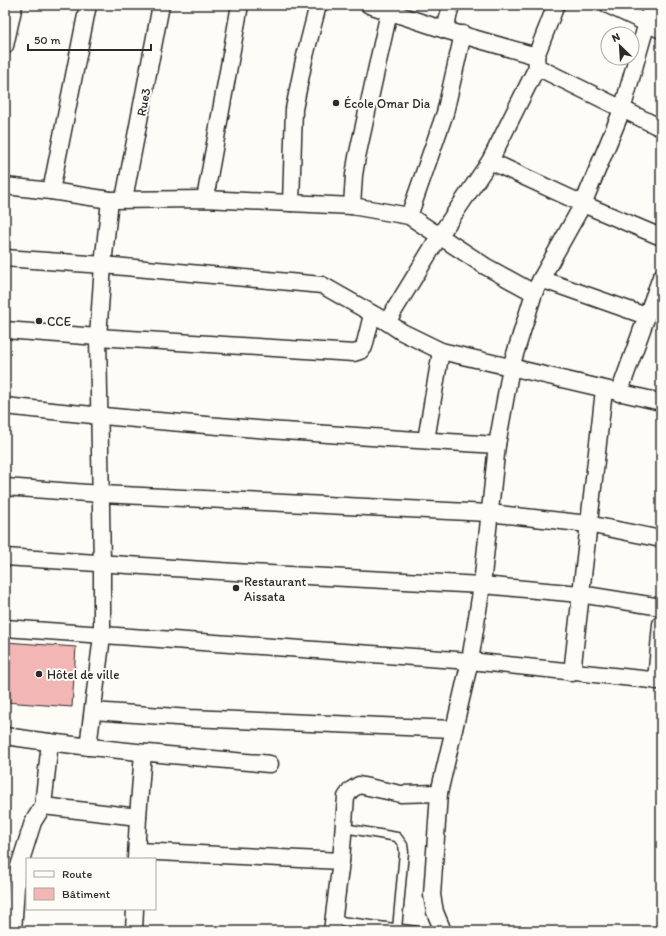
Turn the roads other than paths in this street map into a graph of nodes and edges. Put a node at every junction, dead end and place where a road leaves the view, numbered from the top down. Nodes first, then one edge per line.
1 (14, 5) edge
2 (88, 5) edge
3 (162, 5) edge
4 (240, 5) edge
5 (318, 5) edge
6 (369, 5) edge
7 (451, 5) edge
8 (556, 5) edge
9 (608, 5) edge
10 (652, 5) edge
11 (389, 12) junction
12 (646, 23) junction
13 (445, 30) junction
14 (661, 30) edge
15 (463, 34) junction
16 (5, 46) edge
17 (537, 62) junction
18 (622, 110) junction
19 (661, 128) edge
20 (490, 161) junction
21 (5, 186) edge
22 (51, 191) junction
23 (117, 199) junction
24 (205, 199) junction
25 (291, 203) junction
26 (583, 204) junction
27 (352, 206) junction
28 (409, 216) junction
29 (440, 235) junction
30 (661, 237) edge
31 (5, 258) edge
32 (102, 265) junction
33 (661, 277) edge
34 (541, 278) junction
35 (534, 293) junction
36 (372, 315) junction
37 (646, 316) junction
38 (386, 322) junction
39 (5, 330) edge
40 (98, 337) junction
41 (441, 351) junction
42 (511, 367) junction
43 (611, 391) junction
44 (661, 402) edge
45 (5, 406) edge
46 (100, 416) junction
47 (426, 440) junction
48 (497, 445) junction
49 (5, 487) edge
50 (101, 494) junction
51 (489, 513) junction
52 (588, 524) junction
53 (661, 539) edge
54 (5, 557) edge
55 (102, 564) junction
56 (482, 585) junction
57 (580, 594) junction
58 (661, 607) edge
59 (661, 624) edge
60 (5, 628) edge
61 (102, 636) junction
62 (470, 661) junction
63 (572, 673) junction
64 (659, 681) edge
65 (93, 711) junction
66 (454, 729) junction
67 (5, 736) edge
68 (50, 742) junction
69 (88, 746) junction
70 (143, 753) junction
71 (270, 764) dead end
72 (439, 793) junction
73 (43, 806) junction
74 (138, 816) junction
75 (344, 828) junction
76 (137, 855) edge
77 (341, 861) junction
78 (135, 910) edge
79 (333, 926) edge
80 (397, 929) junction
81 (13, 931) edge
82 (134, 931) edge
83 (417, 931) edge
84 (442, 931) edge

1 - 16 street
2 - 22 street
3 - 23 street, Rue3
4 - 24 street
5 - 25 street
6 - 11 street
7 - 13 street
8 - 17 street
9 - 12 street
10 - 12 street
11 - 13 street
11 - 27 street
12 - 14 street
12 - 18 street
13 - 15 street
15 - 17 street
15 - 28 street
17 - 18 street
17 - 20 street
18 - 19 street
18 - 26 street
20 - 26 street
20 - 29 street
21 - 22 street
22 - 23 street
23 - 24 street
23 - 32 street, Rue3
24 - 25 street
25 - 27 street
26 - 30 street
26 - 34 street
27 - 28 street
28 - 29 street
29 - 35 street
29 - 38 street
31 - 32 street
32 - 36 street
32 - 40 street, Rue3
33 - 37 street
34 - 35 street
34 - 37 street
35 - 42 street
36 - 38 street
36 - 40 street
37 - 43 street
38 - 41 street
39 - 40 street
40 - 46 street, Rue3
41 - 42 street
41 - 47 street
42 - 43 street
42 - 48 street
43 - 44 street
43 - 52 street
45 - 46 street
46 - 47 street
46 - 50 street, Rue3
47 - 48 street
48 - 51 street
49 - 50 street
50 - 51 street
50 - 55 street, Rue3
51 - 52 street
51 - 56 street
52 - 53 street
52 - 57 street
54 - 55 street
55 - 56 street
55 - 61 street, Rue3
56 - 57 street
56 - 62 street
57 - 58 street
57 - 63 street
59 - 64 street
60 - 61 street
61 - 62 street
61 - 65 street, Rue3
62 - 63 street
62 - 66 street
63 - 64 street
65 - 66 street
65 - 69 street, Rue3
66 - 72 street
67 - 68 street
68 - 69 street
68 - 73 street
69 - 70 street
70 - 71 street
70 - 74 street
72 - 75 street
72 - 84 street
73 - 74 street
73 - 81 street
74 - 76 street
75 - 77 street
75 - 80 lane
76 - 77 street
77 - 79 street
78 - 82 street
79 - 80 lane
80 - 83 lane

